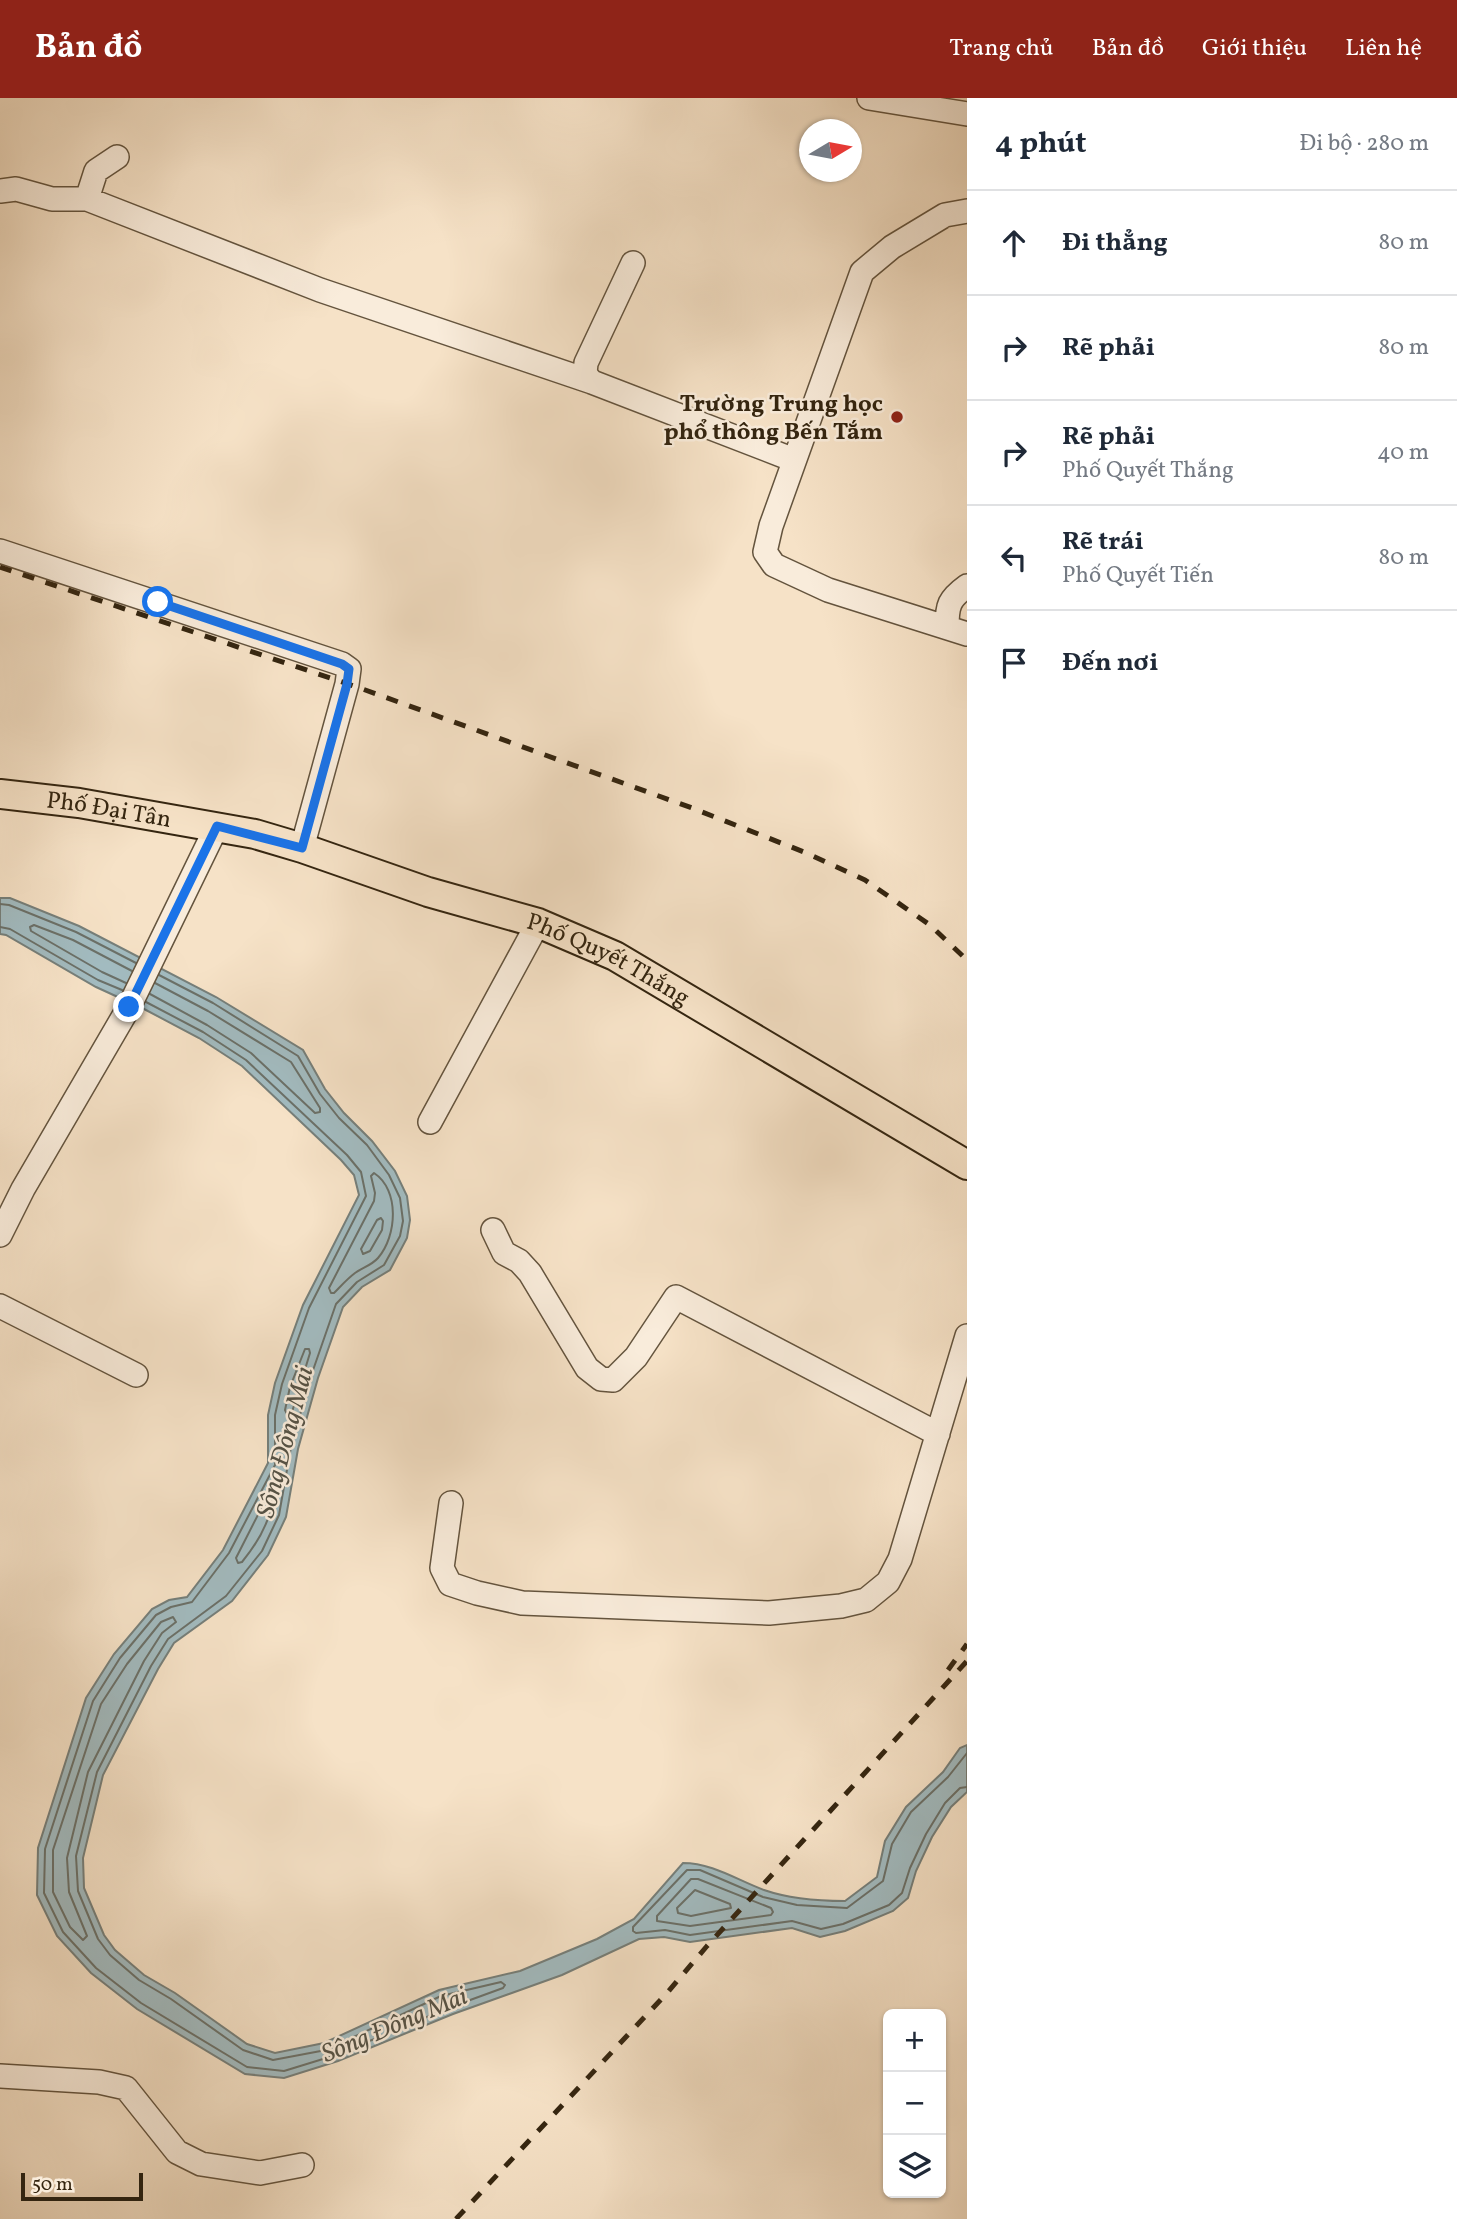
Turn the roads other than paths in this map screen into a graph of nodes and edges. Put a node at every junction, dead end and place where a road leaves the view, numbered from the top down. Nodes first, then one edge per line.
1 (869, 98) edge
2 (967, 114) edge
3 (117, 157) dead end
4 (0, 191) edge
5 (87, 200) junction
6 (967, 211) edge
7 (633, 263) dead end
8 (592, 382) junction
9 (794, 460) junction
10 (0, 551) edge
11 (967, 586) edge
12 (957, 630) edge
13 (0, 794) edge
14 (217, 826) junction
15 (302, 848) junction
16 (538, 923) junction
17 (430, 1122) dead end
18 (967, 1165) edge
19 (493, 1230) dead end
20 (0, 1235) edge
21 (0, 1306) edge
22 (967, 1336) edge
23 (136, 1374) dead end
24 (938, 1434) junction
25 (451, 1503) dead end
26 (0, 2076) edge
27 (302, 2165) dead end

1 - 2 street
3 - 5 street
4 - 5 street
5 - 8 street
6 - 9 street
7 - 8 street
8 - 9 street
9 - 12 street
10 - 15 street
11 - 12 street
13 - 14 main road, Phố Đại Tân
14 - 15 main road, Phố Quyết Thắng
14 - 20 street
15 - 16 main road, Phố Quyết Thắng
16 - 17 street
16 - 18 main road, Phố Quyết Thắng
19 - 24 street
21 - 23 street
22 - 24 street
24 - 25 street
26 - 27 street

